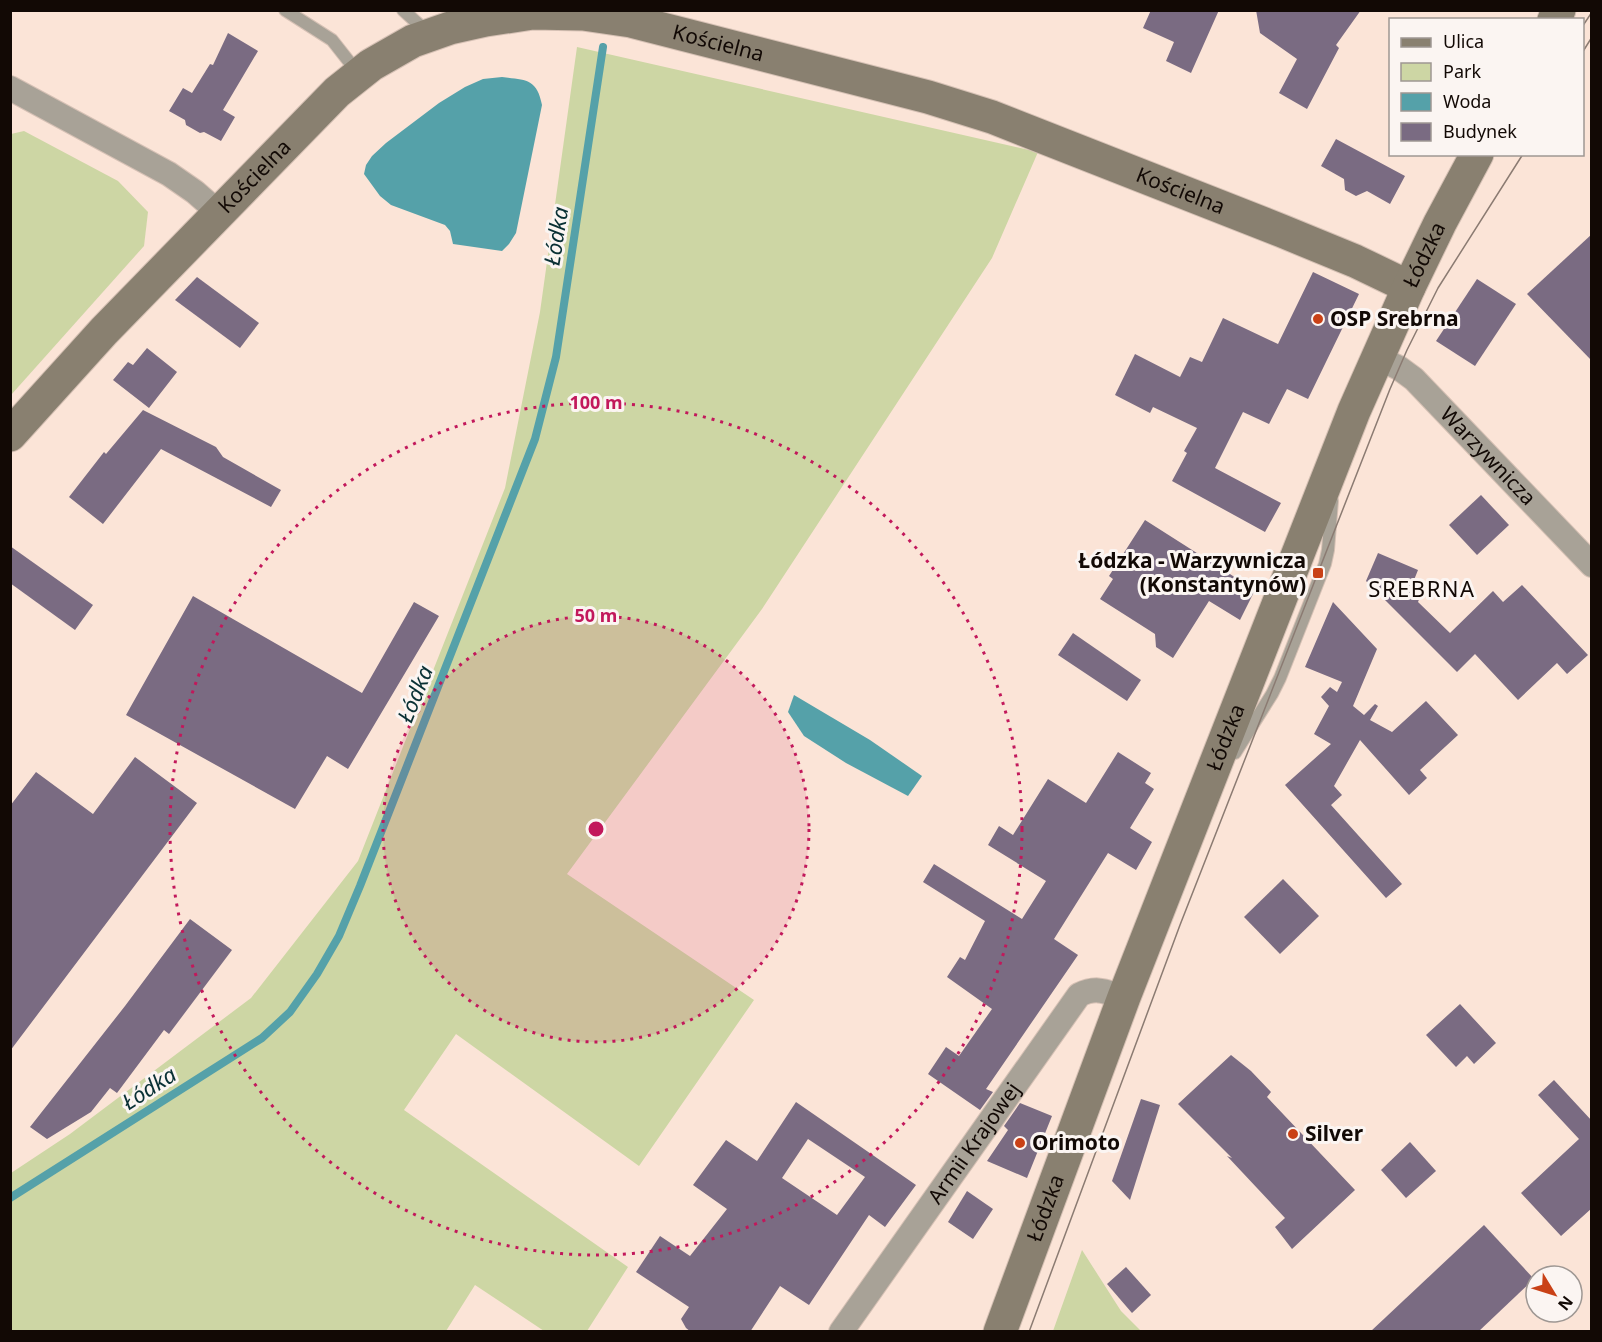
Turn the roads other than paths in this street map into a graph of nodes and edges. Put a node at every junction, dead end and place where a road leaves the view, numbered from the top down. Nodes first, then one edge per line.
1 (285, 10) edge
2 (403, 10) edge
3 (430, 35) junction
4 (359, 75) junction
5 (10, 88) edge
6 (1476, 156) edge
7 (219, 213) junction
8 (1409, 288) junction
9 (1377, 357) junction
10 (10, 435) edge
11 (1592, 565) edge
12 (1124, 997) junction
13 (842, 1332) edge
14 (1000, 1332) edge

1 - 4 lane
2 - 3 lane
3 - 4 street, Kościelna
3 - 8 street, Kościelna
4 - 7 street, Kościelna
5 - 7 street
6 - 8 street, Łódzka
7 - 10 street, Kościelna
8 - 9 street, Łódzka
9 - 11 street, Warzywnicza
9 - 12 street, Łódzka
12 - 13 street, Armii Krajowej
12 - 14 street, Łódzka

